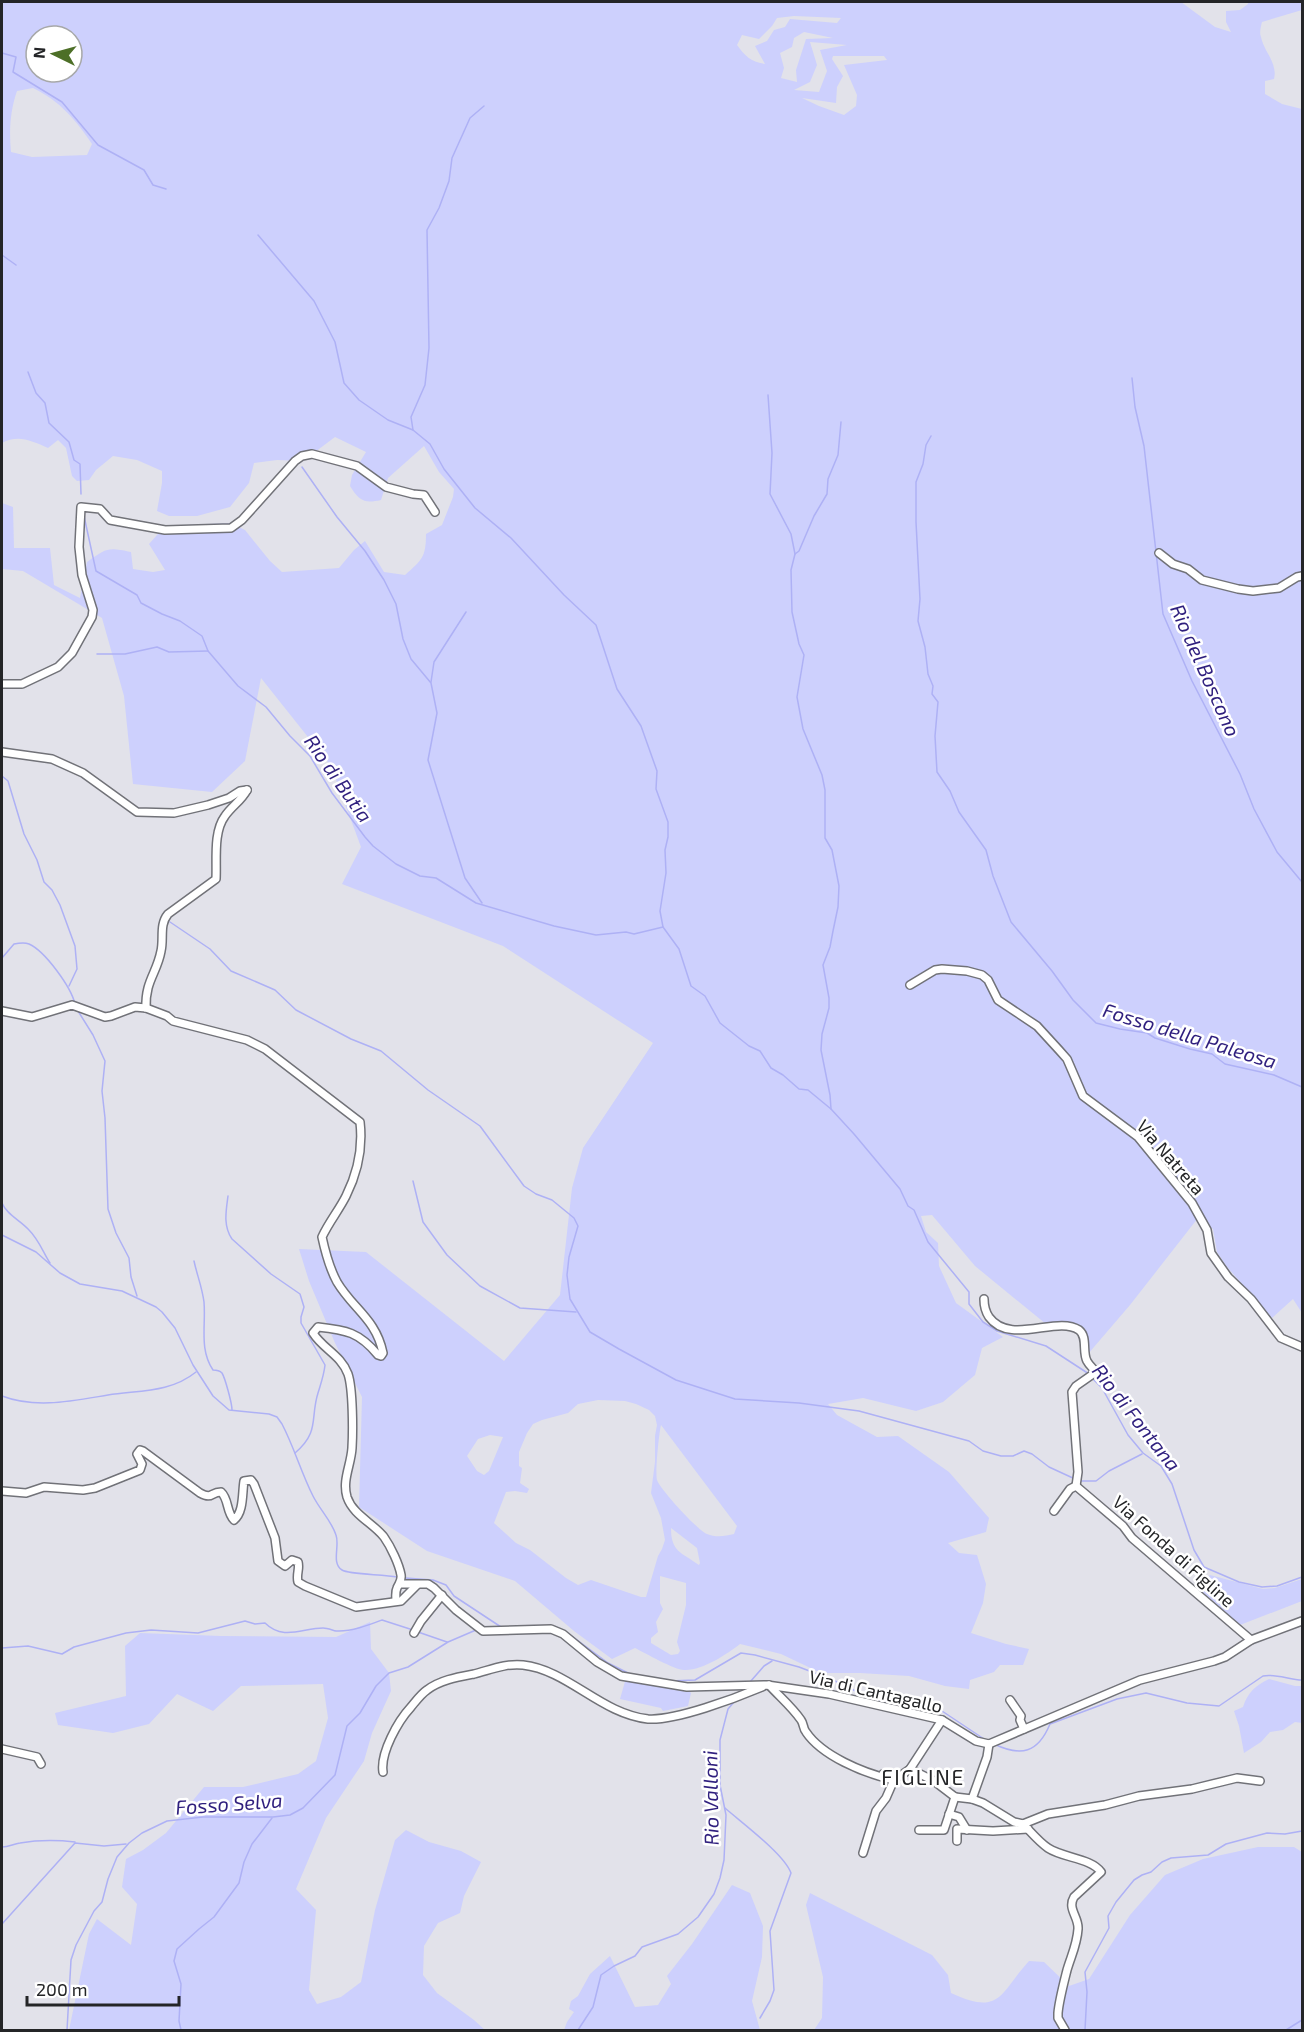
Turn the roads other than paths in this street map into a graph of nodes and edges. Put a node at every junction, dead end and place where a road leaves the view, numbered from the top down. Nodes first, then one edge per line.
1 (435, 512) dead end
2 (1159, 553) dead end
3 (1302, 576) edge
4 (2, 684) edge
5 (2, 752) edge
6 (910, 985) dead end
7 (146, 1008) junction
8 (2, 1011) edge
9 (984, 1299) dead end
10 (1302, 1347) edge
11 (1076, 1486) junction
12 (2, 1491) edge
13 (1054, 1511) dead end
14 (401, 1579) junction
15 (417, 1585) junction
16 (442, 1595) junction
17 (396, 1601) junction
18 (1302, 1621) edge
19 (417, 1628) dead end
20 (1251, 1640) junction
21 (768, 1685) junction
22 (1010, 1700) dead end
23 (942, 1720) junction
24 (1024, 1729) junction
25 (991, 1743) junction
26 (2, 1749) edge
27 (41, 1764) dead end
28 (910, 1769) junction
29 (383, 1772) dead end
30 (879, 1776) junction
31 (1260, 1781) dead end
32 (956, 1797) junction
33 (972, 1799) junction
34 (949, 1818) junction
35 (1025, 1826) junction
36 (957, 1829) junction
37 (919, 1830) dead end
38 (967, 1830) junction
39 (957, 1841) dead end
40 (863, 1853) dead end
41 (1065, 2031) edge

1 - 4 street
2 - 3 street
5 - 7 street
6 - 10 street, Via Natreta
7 - 8 street
7 - 14 street
9 - 11 street
11 - 13 street
11 - 20 street, Via Fonda di Figline
12 - 17 street
14 - 15 street, Via di Cantagallo
14 - 17 street
15 - 16 street, Via di Cantagallo
15 - 17 street
16 - 19 street
16 - 21 street, Via di Cantagallo
18 - 20 street
20 - 24 street
21 - 23 street, Via di Cantagallo
21 - 29 street
21 - 30 street
22 - 24 street
23 - 25 street, Via di Cantagallo
23 - 28 street
24 - 25 street
25 - 33 street
26 - 27 street
28 - 30 street
28 - 32 street
30 - 40 street
31 - 35 street
32 - 33 street
32 - 34 street
33 - 35 street
34 - 36 street
34 - 37 street
34 - 38 street
35 - 38 street
35 - 41 street
36 - 38 street
36 - 39 street

